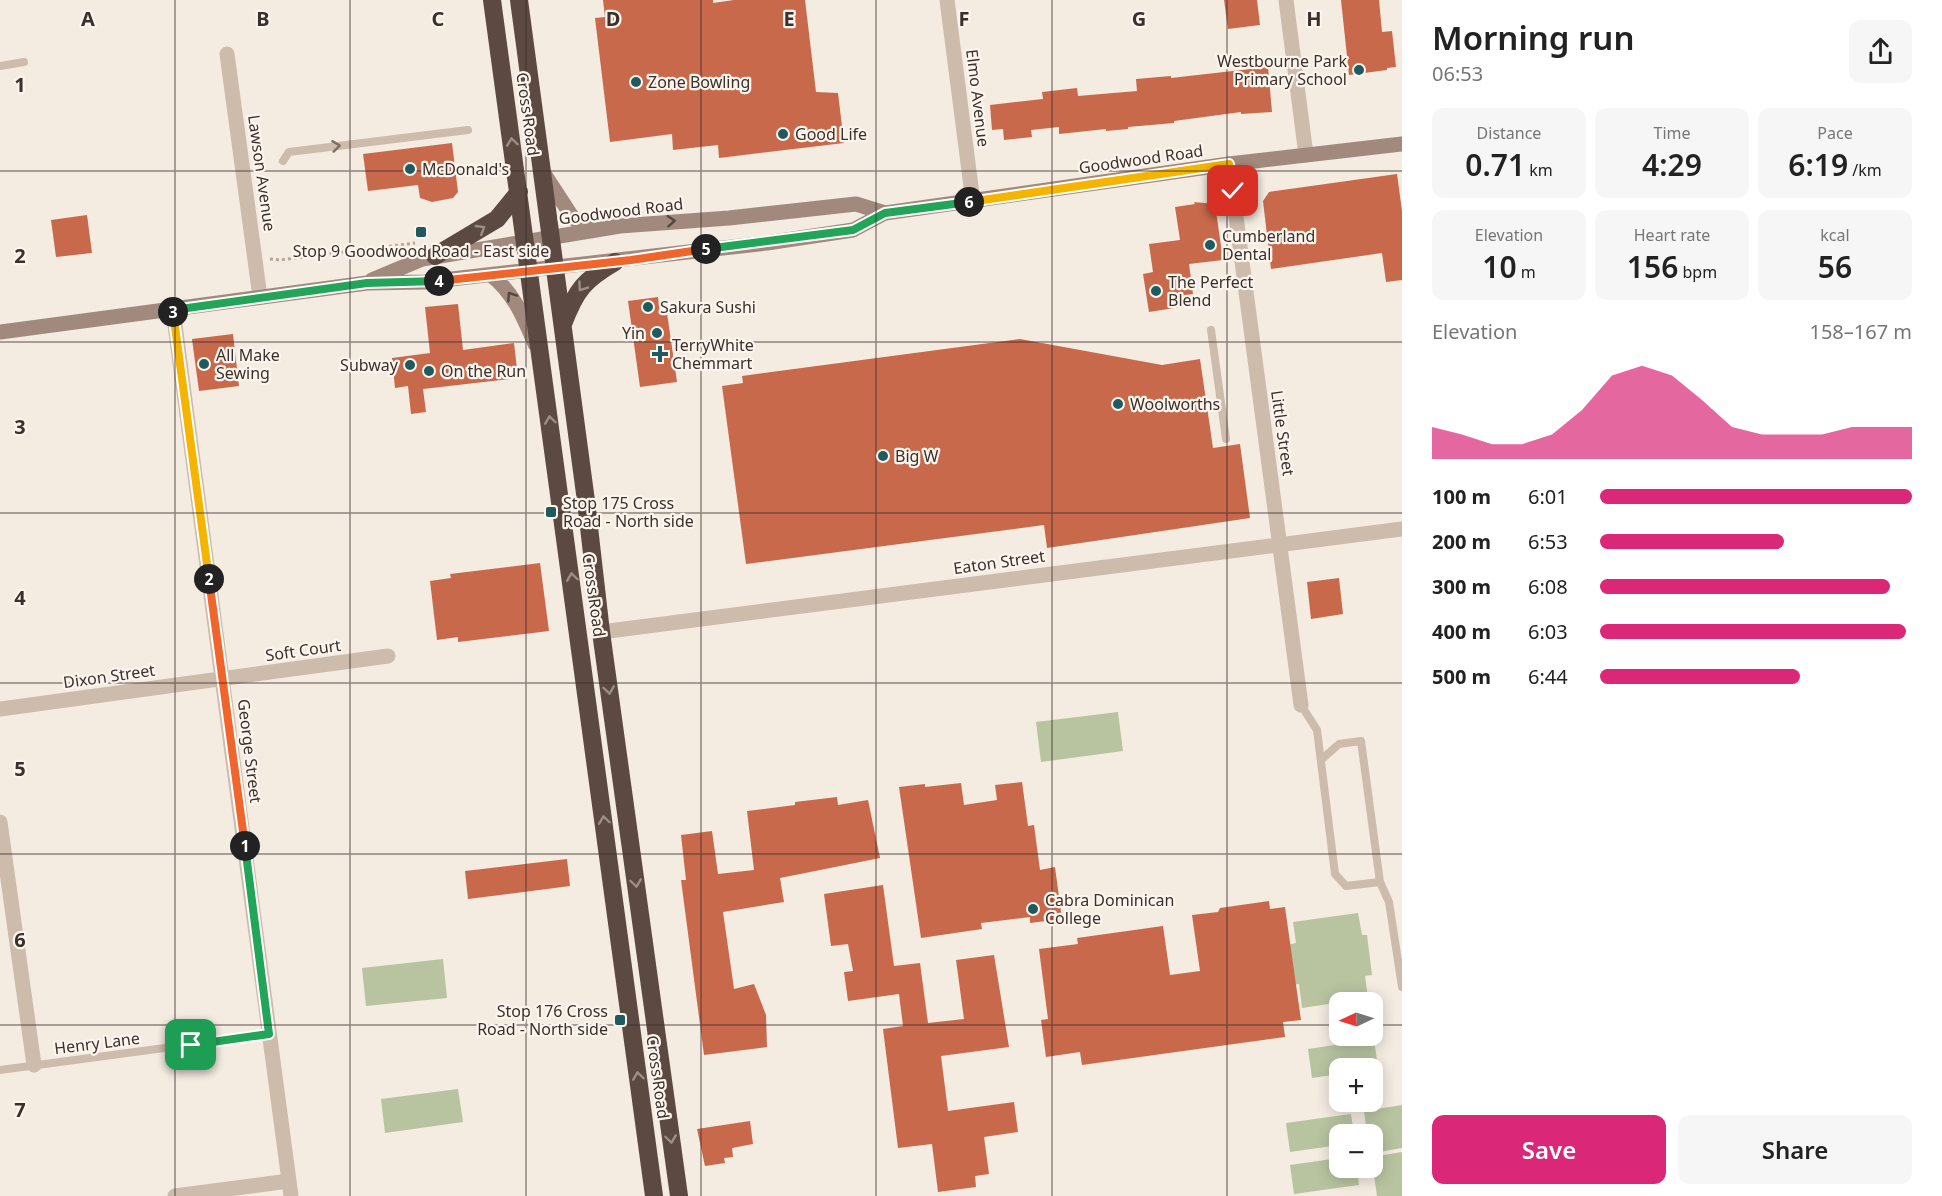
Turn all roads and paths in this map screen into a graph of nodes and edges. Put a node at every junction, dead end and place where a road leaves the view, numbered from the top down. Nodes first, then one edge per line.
1 (492, 0) edge
2 (519, 0) edge
3 (947, 0) edge
4 (1286, 0) edge
5 (227, 54) dead end
6 (24, 62) dead end
7 (0, 66) edge
8 (468, 130) dead end
9 (1402, 144) edge
10 (1306, 154) junction
11 (283, 161) dead end
12 (1229, 164) junction
13 (541, 168) junction
14 (519, 192) junction
15 (973, 201) junction
16 (885, 213) junction
17 (592, 231) junction
18 (550, 238) junction
19 (422, 242) dead end
20 (526, 242) junction
21 (435, 256) junction
22 (267, 259) dead end
23 (615, 262) junction
24 (555, 268) junction
25 (530, 271) junction
26 (491, 275) junction
27 (367, 283) junction
28 (260, 297) junction
29 (173, 310) junction
30 (562, 324) junction
31 (1211, 330) dead end
32 (0, 332) edge
33 (542, 360) junction
34 (1226, 440) dead end
35 (1402, 529) edge
36 (1279, 543) junction
37 (602, 632) junction
38 (579, 635) junction
39 (388, 656) dead end
40 (223, 679) junction
41 (1301, 705) joint
42 (0, 709) edge
43 (1321, 760) junction
44 (0, 822) edge
45 (1380, 882) junction
46 (1402, 987) edge
47 (269, 1034) junction
48 (34, 1065) junction
49 (0, 1070) edge
50 (290, 1188) edge
51 (175, 1196) edge
52 (654, 1196) edge
53 (679, 1196) edge

14 -> 1 highway, Cross Road
2 - 13 highway, Cross Road
3 - 15 street, Elmo Avenue
4 - 10 street
5 - 28 street, Lawson Avenue
6 - 7 lane
11 -> 8 lane
9 - 10 main road, Goodwood Road
10 - 12 main road, Goodwood Road
12 - 15 main road, Goodwood Road
12 - 36 street, Little Street
13 - 17 main road
13 - 18 highway, Cross Road
14 - 20 highway, Cross Road
21 -> 14 highway
15 - 16 main road, Goodwood Road
17 -> 16 main road, Goodwood Road
16 - 23 main road, Goodwood Road
17 - 18 main road, Goodwood Road
18 - 20 main road, Goodwood Road
18 - 24 highway, Cross Road
19 - 22 path
20 - 21 main road, Goodwood Road
20 - 25 highway, Cross Road
21 - 27 main road, Goodwood Road
23 - 24 main road, Goodwood Road
23 -> 30 highway
24 - 25 main road, Goodwood Road
24 - 30 highway, Cross Road
25 - 26 main road, Goodwood Road
25 - 33 highway, Cross Road
26 - 27 main road, Goodwood Road
33 -> 26 main road
27 - 28 main road, Goodwood Road
28 - 29 main road, Goodwood Road
29 - 32 main road, Goodwood Road
29 - 40 street, George Street
30 - 37 highway, Cross Road
31 - 34 lane
38 -> 33 highway, Cross Road
35 - 36 street, Eaton Street
36 - 37 street, Eaton Street
36 - 41 street, Little Street
37 - 38 highway
37 -> 53 highway, Cross Road
52 -> 38 highway, Cross Road
39 - 40 street, Soft Court
40 - 42 street, Dixon Street
40 - 47 street, George Street
41 - 43 lane
43 - 45 lane
43 - 45 lane
44 - 48 street
45 - 46 lane
47 - 48 lane, Henry Lane
47 - 50 street, George Street
48 - 49 lane, Henry Lane
50 - 51 street

